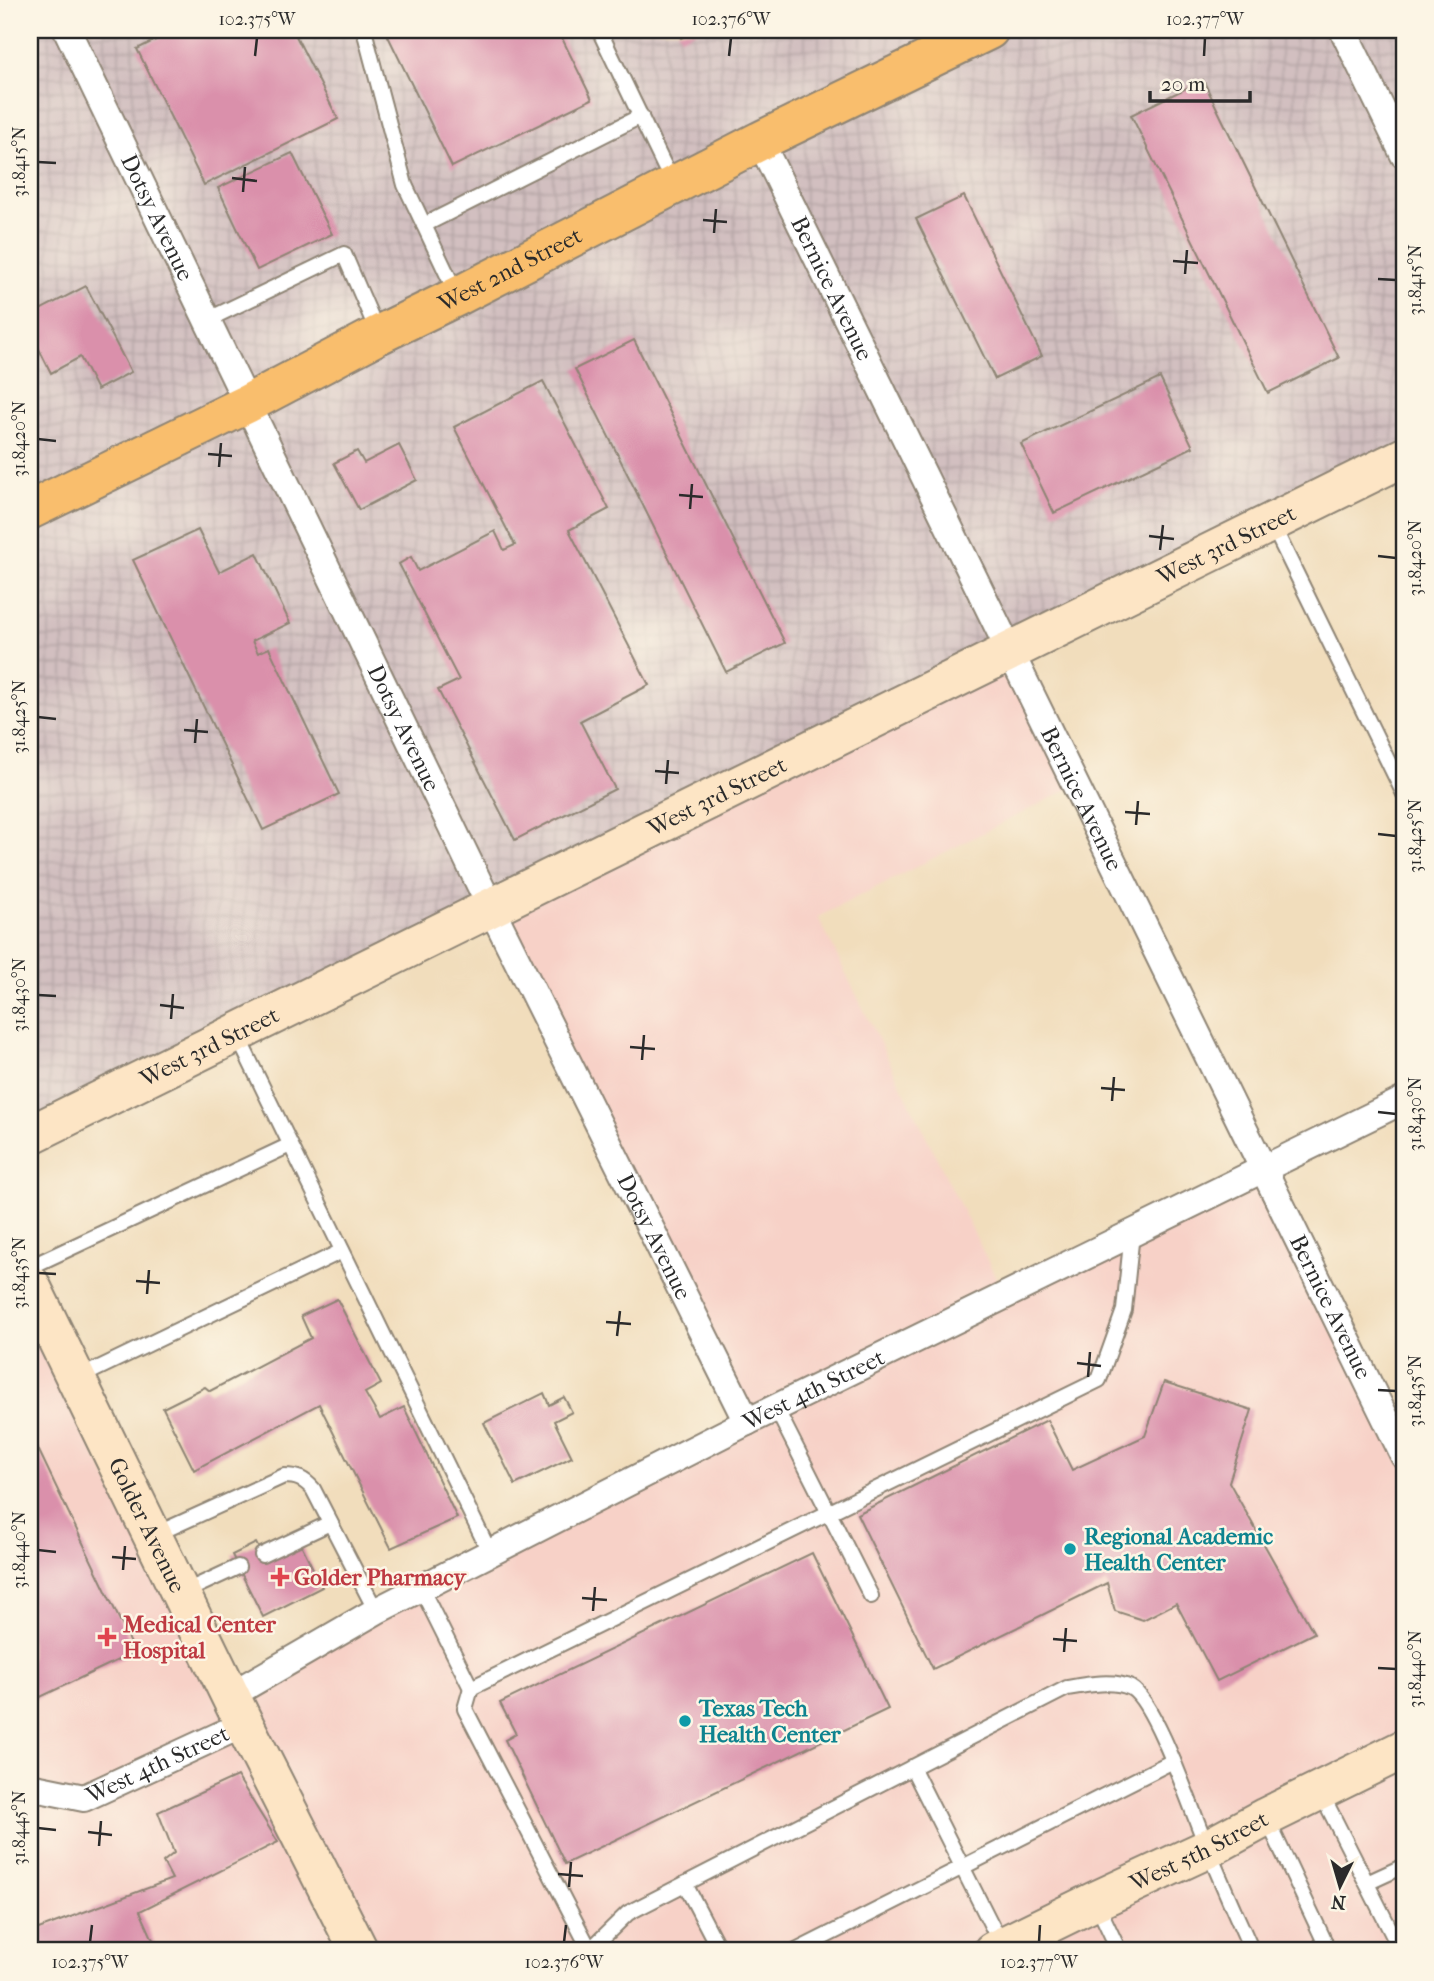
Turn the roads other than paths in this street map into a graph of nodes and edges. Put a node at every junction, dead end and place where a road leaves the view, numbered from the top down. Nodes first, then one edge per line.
1 (67, 30) edge
2 (364, 30) edge
3 (599, 30) edge
4 (1343, 30) edge
5 (965, 35) edge
6 (641, 116) junction
7 (760, 141) junction
8 (1404, 155) edge
9 (674, 186) junction
10 (424, 225) junction
11 (458, 296) junction
12 (206, 320) junction
13 (378, 335) junction
14 (247, 404) junction
15 (1404, 457) edge
16 (30, 510) edge
17 (1271, 523) junction
18 (1009, 653) junction
19 (1404, 794) edge
20 (491, 908) junction
21 (236, 1034) junction
22 (1404, 1100) edge
23 (30, 1135) edge
24 (290, 1145) junction
25 (1263, 1169) junction
26 (1132, 1233) junction
27 (342, 1251) junction
28 (30, 1267) edge
29 (30, 1284) edge
30 (76, 1379) junction
31 (776, 1408) junction
32 (747, 1422) junction
33 (1404, 1456) edge
34 (828, 1512) junction
35 (330, 1522) junction
36 (153, 1535) junction
37 (490, 1553) junction
38 (262, 1555) dead end
39 (238, 1567) dead end
40 (421, 1588) junction
41 (181, 1593) junction
42 (871, 1597) dead end
43 (376, 1611) junction
44 (471, 1688) junction
45 (237, 1709) junction
46 (1404, 1749) edge
47 (1173, 1761) junction
48 (912, 1767) junction
49 (30, 1787) edge
50 (1320, 1790) junction
51 (1266, 1817) junction
52 (1207, 1849) junction
53 (1404, 1866) edge
54 (963, 1867) junction
55 (1367, 1883) junction
56 (685, 1884) junction
57 (1095, 1900) junction
58 (1000, 1950) edge
59 (359, 1951) edge
60 (720, 1951) edge
61 (796, 1951) edge
62 (1119, 1951) edge
63 (1252, 1951) edge
64 (1329, 1951) edge
65 (1401, 1951) edge

1 - 12 street, Dotsy Avenue
2 - 10 lane
3 - 6 lane
4 - 8 street
5 - 7 main road, West 2nd Street
6 - 9 lane
6 - 10 lane
7 - 9 main road, West 2nd Street
7 - 18 street, Bernice Avenue
9 - 11 main road, West 2nd Street
10 - 11 lane
11 - 13 main road, West 2nd Street
12 - 13 lane
12 - 14 street, Dotsy Avenue
13 - 14 main road, West 2nd Street
14 - 16 main road, West 2nd Street
14 - 20 street, Dotsy Avenue
15 - 17 street, West 3rd Street
17 - 18 street, West 3rd Street
17 - 19 lane
18 - 20 street, West 3rd Street
18 - 25 street, Bernice Avenue
20 - 21 street, West 3rd Street
20 - 32 street, Dotsy Avenue
21 - 23 street, West 3rd Street
21 - 24 lane
22 - 25 street, West 4th Street
24 - 27 lane
24 - 28 lane
25 - 26 street, West 4th Street
25 - 33 street, Bernice Avenue
26 - 31 street, West 4th Street
26 - 34 lane
27 - 30 lane
27 - 37 lane
29 - 30 street, Golder Avenue
30 - 36 street, Golder Avenue
31 - 32 street, West 4th Street
31 - 34 lane
32 - 37 street, West 4th Street
34 - 42 lane
34 - 44 lane
35 - 36 lane
35 - 38 lane
35 - 43 lane
36 - 41 street, Golder Avenue
37 - 40 street, West 4th Street
39 - 41 lane
40 - 43 street, West 4th Street
40 - 44 lane
41 - 45 street, Golder Avenue
43 - 45 street, West 4th Street
44 - 56 lane
45 - 49 street, West 4th Street
45 - 59 street, Golder Avenue
46 - 50 street, West 5th Street
47 - 48 lane
47 - 52 lane
47 - 54 lane
48 - 54 lane
48 - 56 lane
50 - 51 street, West 5th Street
50 - 55 lane
51 - 52 street, West 5th Street
51 - 64 lane
52 - 57 street, West 5th Street
52 - 63 lane
53 - 55 lane
54 - 58 lane
54 - 61 lane
55 - 65 lane
56 - 60 lane
57 - 58 street, West 5th Street
57 - 62 lane

